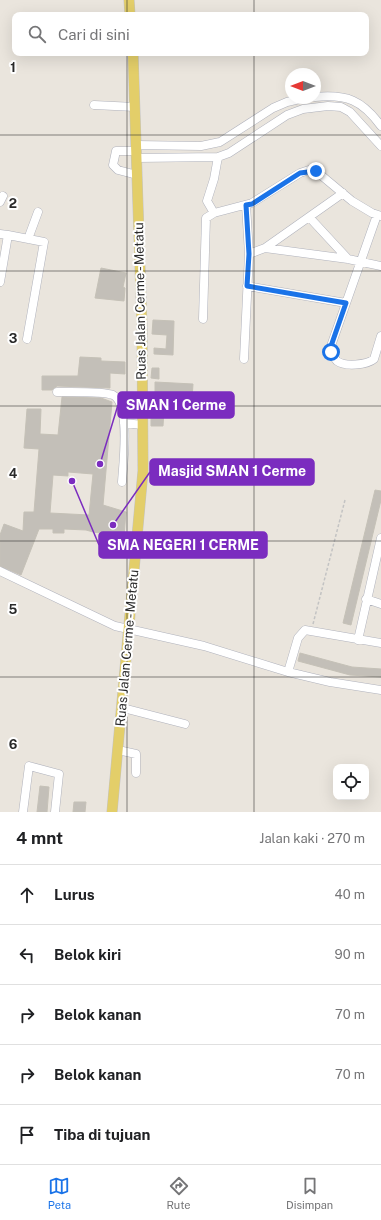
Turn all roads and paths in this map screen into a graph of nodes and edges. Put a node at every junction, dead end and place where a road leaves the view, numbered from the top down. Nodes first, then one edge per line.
1 (129, 0) edge
2 (130, 12) edge
3 (133, 56) edge
4 (321, 97) edge
5 (347, 97) junction
6 (285, 103) edge
7 (94, 105) dead end
8 (135, 107) junction
9 (341, 107) junction
10 (267, 112) junction
11 (252, 121) junction
12 (274, 123) junction
13 (381, 126) edge
14 (258, 133) junction
15 (381, 146) edge
16 (136, 151) junction
17 (218, 157) junction
18 (137, 175) junction
19 (343, 193) junction
20 (246, 205) junction
21 (38, 212) dead end
22 (214, 213) junction
23 (379, 215) edge
24 (310, 218) junction
25 (4, 234) edge
26 (28, 239) junction
27 (265, 248) junction
28 (249, 254) junction
29 (348, 259) junction
30 (361, 263) junction
31 (381, 266) edge
32 (0, 282) edge
33 (247, 286) junction
34 (346, 303) junction
35 (203, 319) dead end
36 (381, 336) edge
37 (27, 339) dead end
38 (244, 359) dead end
39 (57, 392) dead end
40 (124, 423) junction
41 (143, 425) junction
42 (122, 482) dead end
43 (345, 500) dead end
44 (381, 538) edge
45 (0, 571) edge
46 (366, 599) junction
47 (381, 604) edge
48 (129, 629) junction
49 (311, 630) junction
50 (358, 640) junction
51 (381, 643) edge
52 (288, 672) junction
53 (381, 690) edge
54 (122, 708) junction
55 (185, 724) dead end
56 (118, 750) junction
57 (136, 773) dead end
58 (22, 812) edge
59 (55, 812) edge
60 (112, 812) edge

1 - 2 main road
3 - 8 main road, Ruas Jalan Cerme - Metatu
4 - 5 street
5 - 9 street
5 - 13 street
6 - 10 street
7 - 8 street
8 - 16 main road, Ruas Jalan Cerme - Metatu
9 - 12 street
9 - 15 street
10 - 11 street
10 - 12 street
11 - 14 street
11 - 16 street
12 - 14 street
14 - 17 street
16 - 17 street
16 - 18 main road, Ruas Jalan Cerme - Metatu
16 - 18 street
17 - 22 street
18 - 41 main road, Ruas Jalan Cerme - Metatu
19 - 20 street
19 - 23 street
19 - 24 street
20 - 22 street
20 - 28 street
21 - 26 street
22 - 35 street
23 - 30 street
24 - 27 street
24 - 29 street
25 - 26 street
25 - 32 street
26 - 37 street
27 - 28 street
27 - 29 street
28 - 33 street
29 - 30 street
30 - 31 street
30 - 34 street
33 - 34 street
33 - 38 street
34 - 36 street
39 - 40 street
40 - 41 street
40 - 42 street
41 - 48 main road, Ruas Jalan Cerme - Metatu
43 - 49 path
44 - 46 street
45 - 48 street
46 - 47 street
46 - 50 street
48 - 52 street
48 - 54 main road, Ruas Jalan Cerme - Metatu
49 - 50 street
49 - 52 street
50 - 51 street
52 - 53 street
54 - 55 street
54 - 56 main road, Ruas Jalan Cerme - Metatu
56 - 57 street
56 - 60 main road, Ruas Jalan Cerme - Metatu
58 - 59 street

